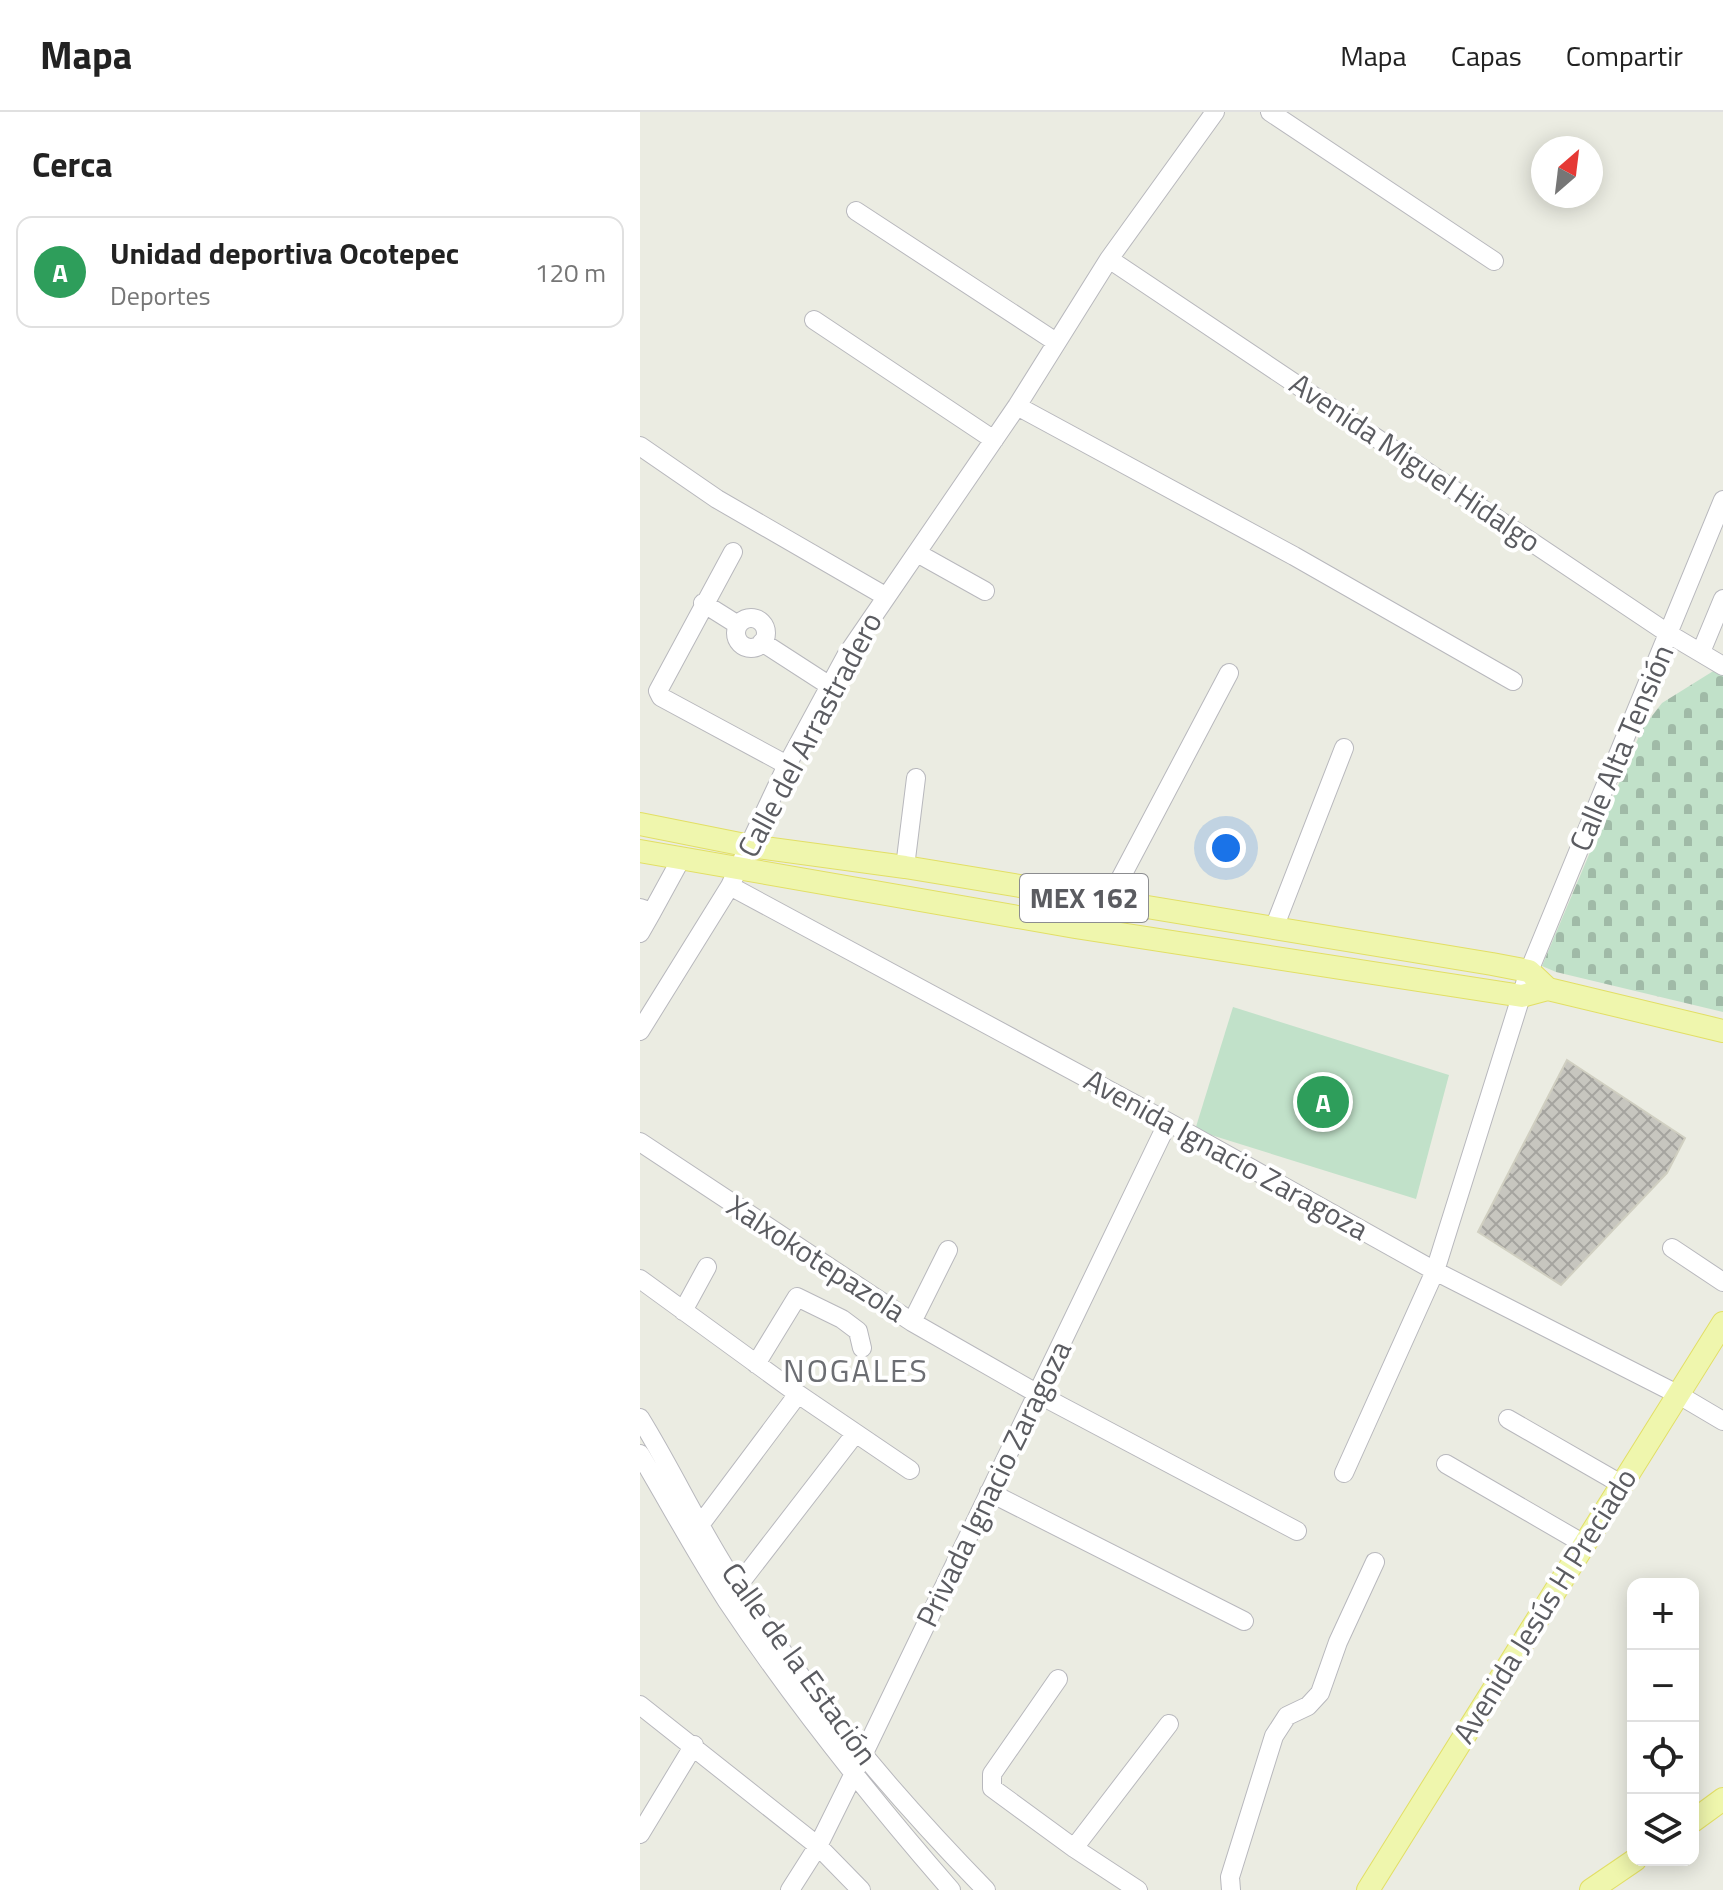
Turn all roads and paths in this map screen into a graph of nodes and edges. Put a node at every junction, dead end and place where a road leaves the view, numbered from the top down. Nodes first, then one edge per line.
1 (1215, 112) edge
2 (1270, 112) edge
3 (856, 211) dead end
4 (1109, 259) junction
5 (1494, 261) dead end
6 (814, 320) dead end
7 (1056, 342) junction
8 (1017, 406) junction
9 (994, 440) junction
10 (640, 446) edge
11 (1723, 500) edge
12 (733, 552) dead end
13 (917, 553) junction
14 (985, 591) dead end
15 (885, 596) junction
16 (1723, 599) edge
17 (703, 603) junction
18 (1669, 634) junction
19 (1701, 652) junction
20 (1723, 666) edge
21 (1229, 673) dead end
22 (1513, 681) dead end
23 (830, 686) junction
24 (1344, 748) dead end
25 (787, 765) junction
26 (916, 778) dead end
27 (640, 824) edge
28 (750, 846) junction
29 (640, 851) edge
30 (681, 859) junction
31 (905, 867) junction
32 (734, 878) junction
33 (1108, 902) junction
34 (646, 910) edge
35 (1274, 928) junction
36 (640, 933) edge
37 (1529, 971) junction
38 (1548, 989) junction
39 (1522, 996) junction
40 (640, 1031) edge
41 (1723, 1031) edge
42 (1168, 1122) junction
43 (640, 1142) edge
44 (1672, 1248) dead end
45 (948, 1250) dead end
46 (707, 1267) dead end
47 (1435, 1271) junction
48 (640, 1279) edge
49 (1723, 1282) edge
50 (683, 1311) junction
51 (912, 1322) junction
52 (1723, 1323) edge
53 (862, 1348) dead end
54 (756, 1364) junction
55 (798, 1394) junction
56 (1038, 1394) junction
57 (1679, 1395) junction
58 (640, 1418) edge
59 (1508, 1419) dead end
60 (1723, 1421) edge
61 (855, 1434) junction
62 (640, 1454) edge
63 (1446, 1464) dead end
64 (910, 1470) dead end
65 (1344, 1473) dead end
66 (1621, 1484) junction
67 (989, 1492) junction
68 (701, 1524) junction
69 (1297, 1531) dead end
70 (689, 1540) junction
71 (1584, 1544) junction
72 (1375, 1562) dead end
73 (737, 1587) junction
74 (1244, 1621) dead end
75 (1058, 1679) dead end
76 (640, 1705) edge
77 (1169, 1724) dead end
78 (694, 1745) junction
79 (863, 1755) junction
80 (853, 1773) junction
81 (1723, 1799) edge
82 (1699, 1817) edge
83 (640, 1834) edge
84 (818, 1846) junction
85 (1074, 1848) junction
86 (1627, 1865) edge
87 (790, 1890) edge
88 (861, 1890) edge
89 (951, 1890) edge
90 (986, 1890) edge
91 (1138, 1890) edge
92 (1231, 1890) edge
93 (1368, 1890) edge
94 (1591, 1890) edge

1 - 4 street, Calle del Arrastradero
2 - 5 street
3 - 7 street
4 - 7 street, Calle del Arrastradero
4 - 18 street, Avenida Miguel Hidalgo
6 - 9 street
7 - 8 street, Calle del Arrastradero
8 - 9 street, Calle del Arrastradero
8 - 22 street
9 - 13 street, Calle del Arrastradero
10 - 15 street
11 - 18 street, Calle Alta Tensión
12 - 17 street
13 - 14 street
13 - 15 street, Calle del Arrastradero
15 - 23 street, Calle del Arrastradero
16 - 19 street, Calle Alta Tensión
17 - 23 street
17 - 25 street
18 - 19 street, Avenida Miguel Hidalgo
18 - 37 street, Calle Alta Tensión
19 - 20 street, Avenida Miguel Hidalgo
21 - 33 street
23 - 25 street, Calle del Arrastradero
24 - 35 street
25 - 28 street, Calle del Arrastradero
26 - 31 street
27 - 28 main road, MEX 162
28 - 31 main road, MEX 162
28 - 32 street, Calle del Arrastradero
29 - 30 main road, MEX 162
30 - 32 main road, MEX 162
30 - 34 street
31 - 33 main road, MEX 162
32 - 39 main road, MEX 162
32 - 40 street, Calle del Arrastradero
32 - 42 street, Avenida Ignacio Zaragoza
33 - 35 main road, MEX 162
34 - 36 street
35 - 37 main road, MEX 162
37 - 38 main road, MEX 162
37 - 39 street, Calle Alta Tensión
38 - 39 main road, MEX 162
38 - 41 main road, MEX 162
39 - 47 street, Calle Alta Tensión
42 - 47 street, Avenida Ignacio Zaragoza
42 - 56 street, Privada Ignacio Zaragoza
43 - 51 street, Xalxokotepazola
44 - 49 street
45 - 51 street
46 - 50 street
47 - 57 street, Avenida Ignacio Zaragoza
47 - 65 street, Calle Alta Tensión
48 - 50 street
50 - 54 street
51 - 56 street, Xalxokotepazola
52 - 57 main road, Avenida Jesús H Preciado
53 - 54 street
54 - 55 street
55 - 61 street
55 - 68 street
56 - 67 street, Privada Ignacio Zaragoza
56 - 69 street, Xalxokotepazola
57 - 60 street, Avenida Ignacio Zaragoza
57 - 66 main road, Avenida Jesús H Preciado
58 - 68 street, Calle de la Estación
59 - 66 street
61 - 64 street
61 - 73 street
62 - 70 street, Calle de la Estación
63 - 71 street
66 - 71 main road, Avenida Jesús H Preciado
67 - 74 street
67 - 79 street, Privada Ignacio Zaragoza
68 - 70 street
68 - 73 street, Calle de la Estación
70 - 80 street, Calle de la Estación
71 - 93 main road, Avenida Jesús H Preciado
72 - 92 street
73 - 79 street, Calle de la Estación
75 - 85 street
76 - 78 street
77 - 85 street
78 - 83 street
78 - 84 street
79 - 80 street, Privada Ignacio Zaragoza
79 - 90 street, Calle de la Estación
80 - 84 street, Privada Ignacio Zaragoza
80 - 89 street, Calle de la Estación
81 - 82 main road
84 - 87 street, Privada Ignacio Zaragoza
84 - 88 street
85 - 91 street
86 - 94 main road

